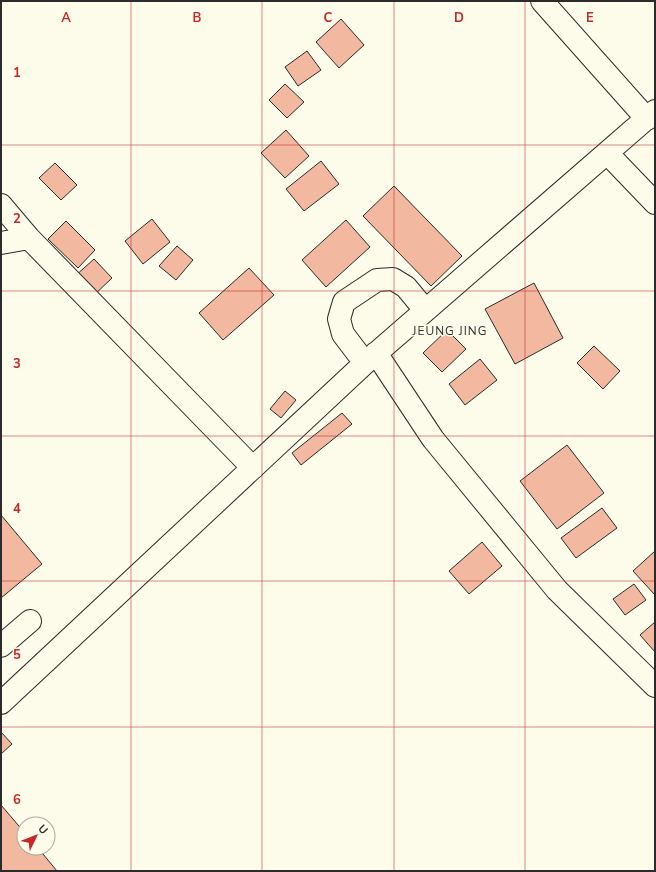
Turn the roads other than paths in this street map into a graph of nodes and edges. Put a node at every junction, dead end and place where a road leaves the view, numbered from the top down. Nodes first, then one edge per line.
1 (542, 1) edge
2 (651, 115) edge
3 (607, 153) junction
4 (655, 203) edge
5 (1, 205) edge
6 (29, 238) junction
7 (1, 243) edge
8 (425, 310) junction
9 (370, 358) junction
10 (253, 468) junction
11 (30, 621) dead end
12 (1, 646) edge
13 (655, 686) edge
14 (1, 703) edge

1 - 2 street
2 - 3 street
3 - 4 street
3 - 8 street
5 - 6 street
6 - 7 street
6 - 10 street
8 - 9 street
8 - 9 street
9 - 10 street
9 - 13 street
10 - 14 street
11 - 12 street

